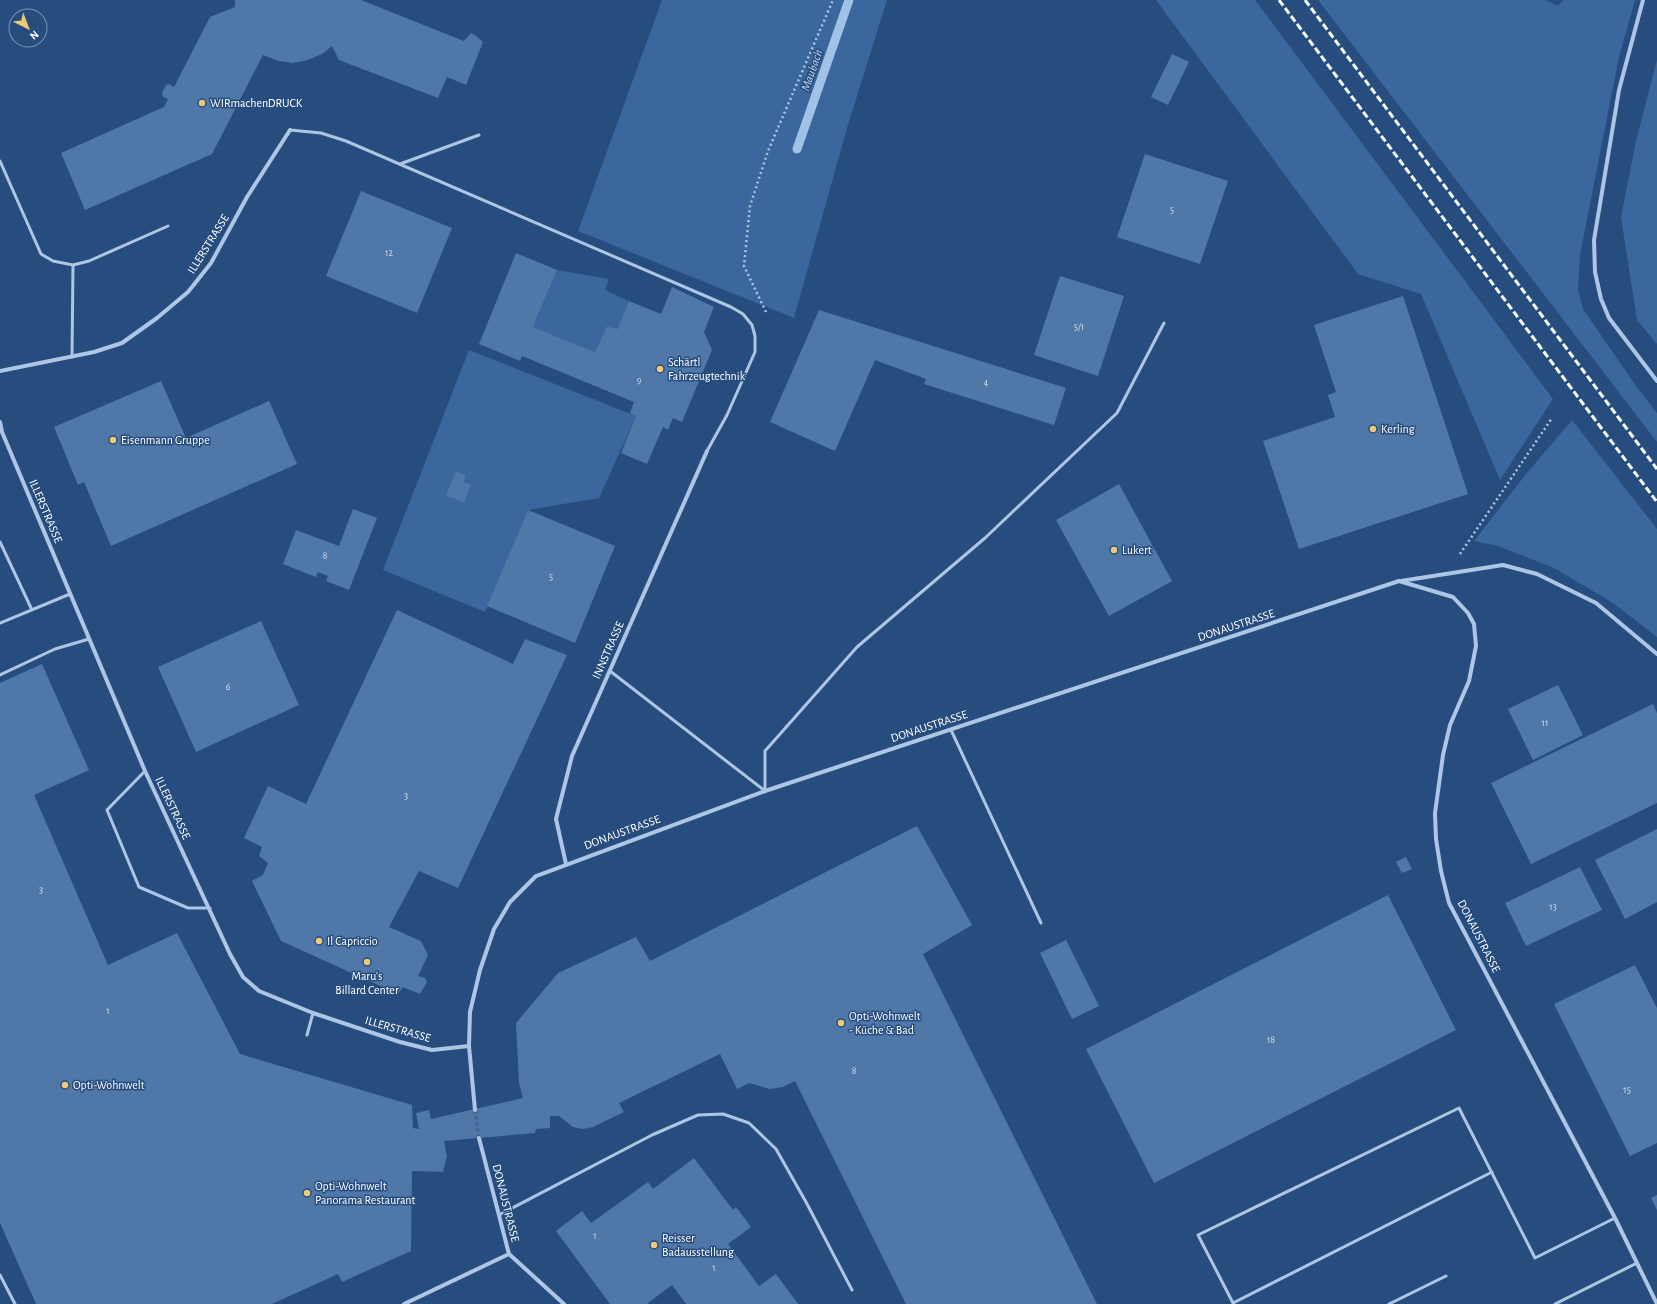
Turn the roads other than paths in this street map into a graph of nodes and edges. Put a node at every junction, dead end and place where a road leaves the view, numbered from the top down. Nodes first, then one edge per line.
1 (1643, 0) edge
2 (290, 130) joint
3 (479, 135) dead end
4 (0, 161) edge
5 (400, 164) junction
6 (168, 226) dead end
7 (73, 265) junction
8 (1164, 323) dead end
9 (72, 356) junction
10 (0, 370) edge
11 (1657, 381) edge
12 (0, 422) edge
13 (707, 451) joint
14 (0, 542) edge
15 (1399, 581) junction
16 (70, 594) junction
17 (32, 610) junction
18 (0, 623) edge
19 (89, 639) junction
20 (1657, 654) edge
21 (610, 671) junction
22 (0, 674) edge
23 (951, 730) junction
24 (145, 771) junction
25 (764, 791) junction
26 (566, 864) junction
27 (210, 908) junction
28 (1041, 923) dead end
29 (313, 1013) junction
30 (306, 1035) dead end
31 (469, 1046) junction
32 (475, 1110) tunnel mouth
33 (479, 1138) tunnel mouth
34 (1492, 1172) junction
35 (499, 1215) junction
36 (1615, 1218) junction
37 (509, 1254) junction
38 (1637, 1263) junction
39 (0, 1275) edge
40 (1446, 1276) dead end
41 (852, 1290) dead end
42 (15, 1304) edge
43 (404, 1304) edge
44 (564, 1304) edge
45 (1389, 1304) edge
46 (1555, 1304) edge
47 (1657, 1304) edge

1 - 11 street
2 - 5 lane
2 - 9 street, ILLERSTRASSE
3 - 5 lane
4 - 7 lane
5 - 13 lane
6 - 7 lane
7 - 9 lane
8 - 25 lane
9 - 10 street, ILLERSTRASSE
12 - 16 street, ILLERSTRASSE
13 - 21 street, INNSTRASSE
14 - 17 lane
15 - 20 street
15 - 23 street, DONAUSTRASSE
15 - 36 street, DONAUSTRASSE
16 - 17 lane
16 - 19 street, ILLERSTRASSE
17 - 18 lane
19 - 22 lane
19 - 24 street, ILLERSTRASSE
21 - 25 lane
21 - 26 street, INNSTRASSE
23 - 25 street, DONAUSTRASSE
23 - 28 lane
24 - 27 street, ILLERSTRASSE
24 - 27 lane
25 - 26 street, DONAUSTRASSE
26 - 31 street, DONAUSTRASSE
27 - 29 street, ILLERSTRASSE
29 - 30 lane
29 - 31 street, ILLERSTRASSE
31 - 32 street, DONAUSTRASSE
33 - 35 street, DONAUSTRASSE
34 - 34 lane
34 - 36 lane
35 - 37 street, DONAUSTRASSE
35 - 41 lane
36 - 38 street, DONAUSTRASSE
37 - 43 street, DONAUSTRASSE
37 - 44 street
38 - 46 lane
38 - 47 street, DONAUSTRASSE
39 - 42 lane
40 - 45 lane

